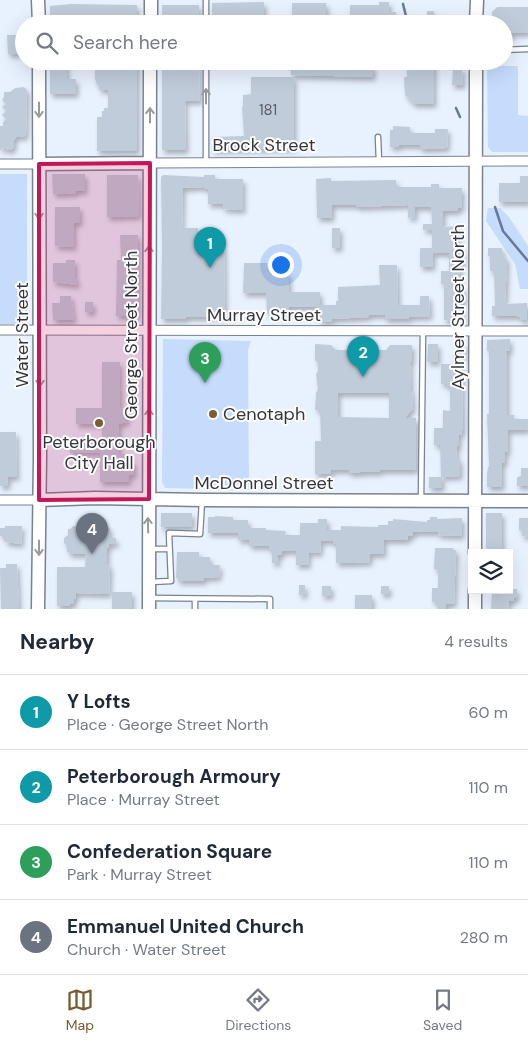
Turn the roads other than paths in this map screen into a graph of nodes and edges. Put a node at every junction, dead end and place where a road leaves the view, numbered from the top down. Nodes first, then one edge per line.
1 (38, 0) edge
2 (151, 0) edge
3 (206, 0) edge
4 (477, 0) edge
5 (38, 15) edge
6 (150, 15) edge
7 (206, 15) edge
8 (476, 15) edge
9 (528, 49) edge
10 (513, 50) edge
11 (39, 70) edge
12 (150, 70) edge
13 (206, 70) edge
14 (476, 70) edge
15 (378, 137) dead end
16 (528, 161) edge
17 (206, 162) junction
18 (379, 162) junction
19 (477, 162) junction
20 (150, 163) junction
21 (0, 164) edge
22 (39, 164) junction
23 (0, 330) edge
24 (40, 331) junction
25 (150, 331) junction
26 (423, 331) junction
27 (476, 331) junction
28 (528, 331) edge
29 (476, 470) junction
30 (149, 499) junction
31 (0, 500) edge
32 (39, 500) junction
33 (202, 500) junction
34 (427, 500) junction
35 (475, 501) junction
36 (528, 502) edge
37 (149, 549) junction
38 (169, 549) junction
39 (475, 549) edge
40 (149, 582) junction
41 (475, 594) edge
42 (195, 599) junction
43 (149, 604) edge
44 (38, 609) edge
45 (195, 609) edge
46 (270, 609) edge
47 (475, 609) edge

1 - 5 street
2 - 6 street
3 - 7 lane
4 - 8 street
9 - 10 lane
11 -> 22 street, Water Street
20 -> 12 street, George Street North
17 -> 13 lane
14 - 19 street, Aylmer Street North
15 - 18 lane
16 - 19 street, Brock Street
17 - 18 street, Brock Street
17 - 20 street, Brock Street
18 - 19 street, Brock Street
19 - 27 street, Aylmer Street North
20 - 22 street, Brock Street
25 -> 20 street, George Street North
21 - 22 street, Brock Street
22 -> 24 street, Water Street
23 - 24 street, Murray Street
24 - 25 street, Murray Street
24 -> 32 street, Water Street
25 - 26 street, Murray Street
30 -> 25 street, George Street North
26 - 27 street, Murray Street
26 - 34 lane
27 - 28 street, Murray Street
27 - 29 street, Aylmer Street North
29 - 34 street
29 - 35 street, Aylmer Street North
30 - 32 street, McDonnel Street
30 - 33 street, McDonnel Street
37 -> 30 street, George Street North
31 - 32 street, McDonnel Street
32 -> 44 street, Water Street
33 - 34 street, McDonnel Street
33 - 38 lane
34 - 35 street, McDonnel Street
35 - 36 street, McDonnel Street
35 - 39 street, Aylmer Street North
37 - 38 lane
37 - 40 street, George Street North
38 - 40 lane
40 - 43 street, George Street North
41 - 47 street
42 - 43 lane
42 - 45 lane
42 - 46 lane

